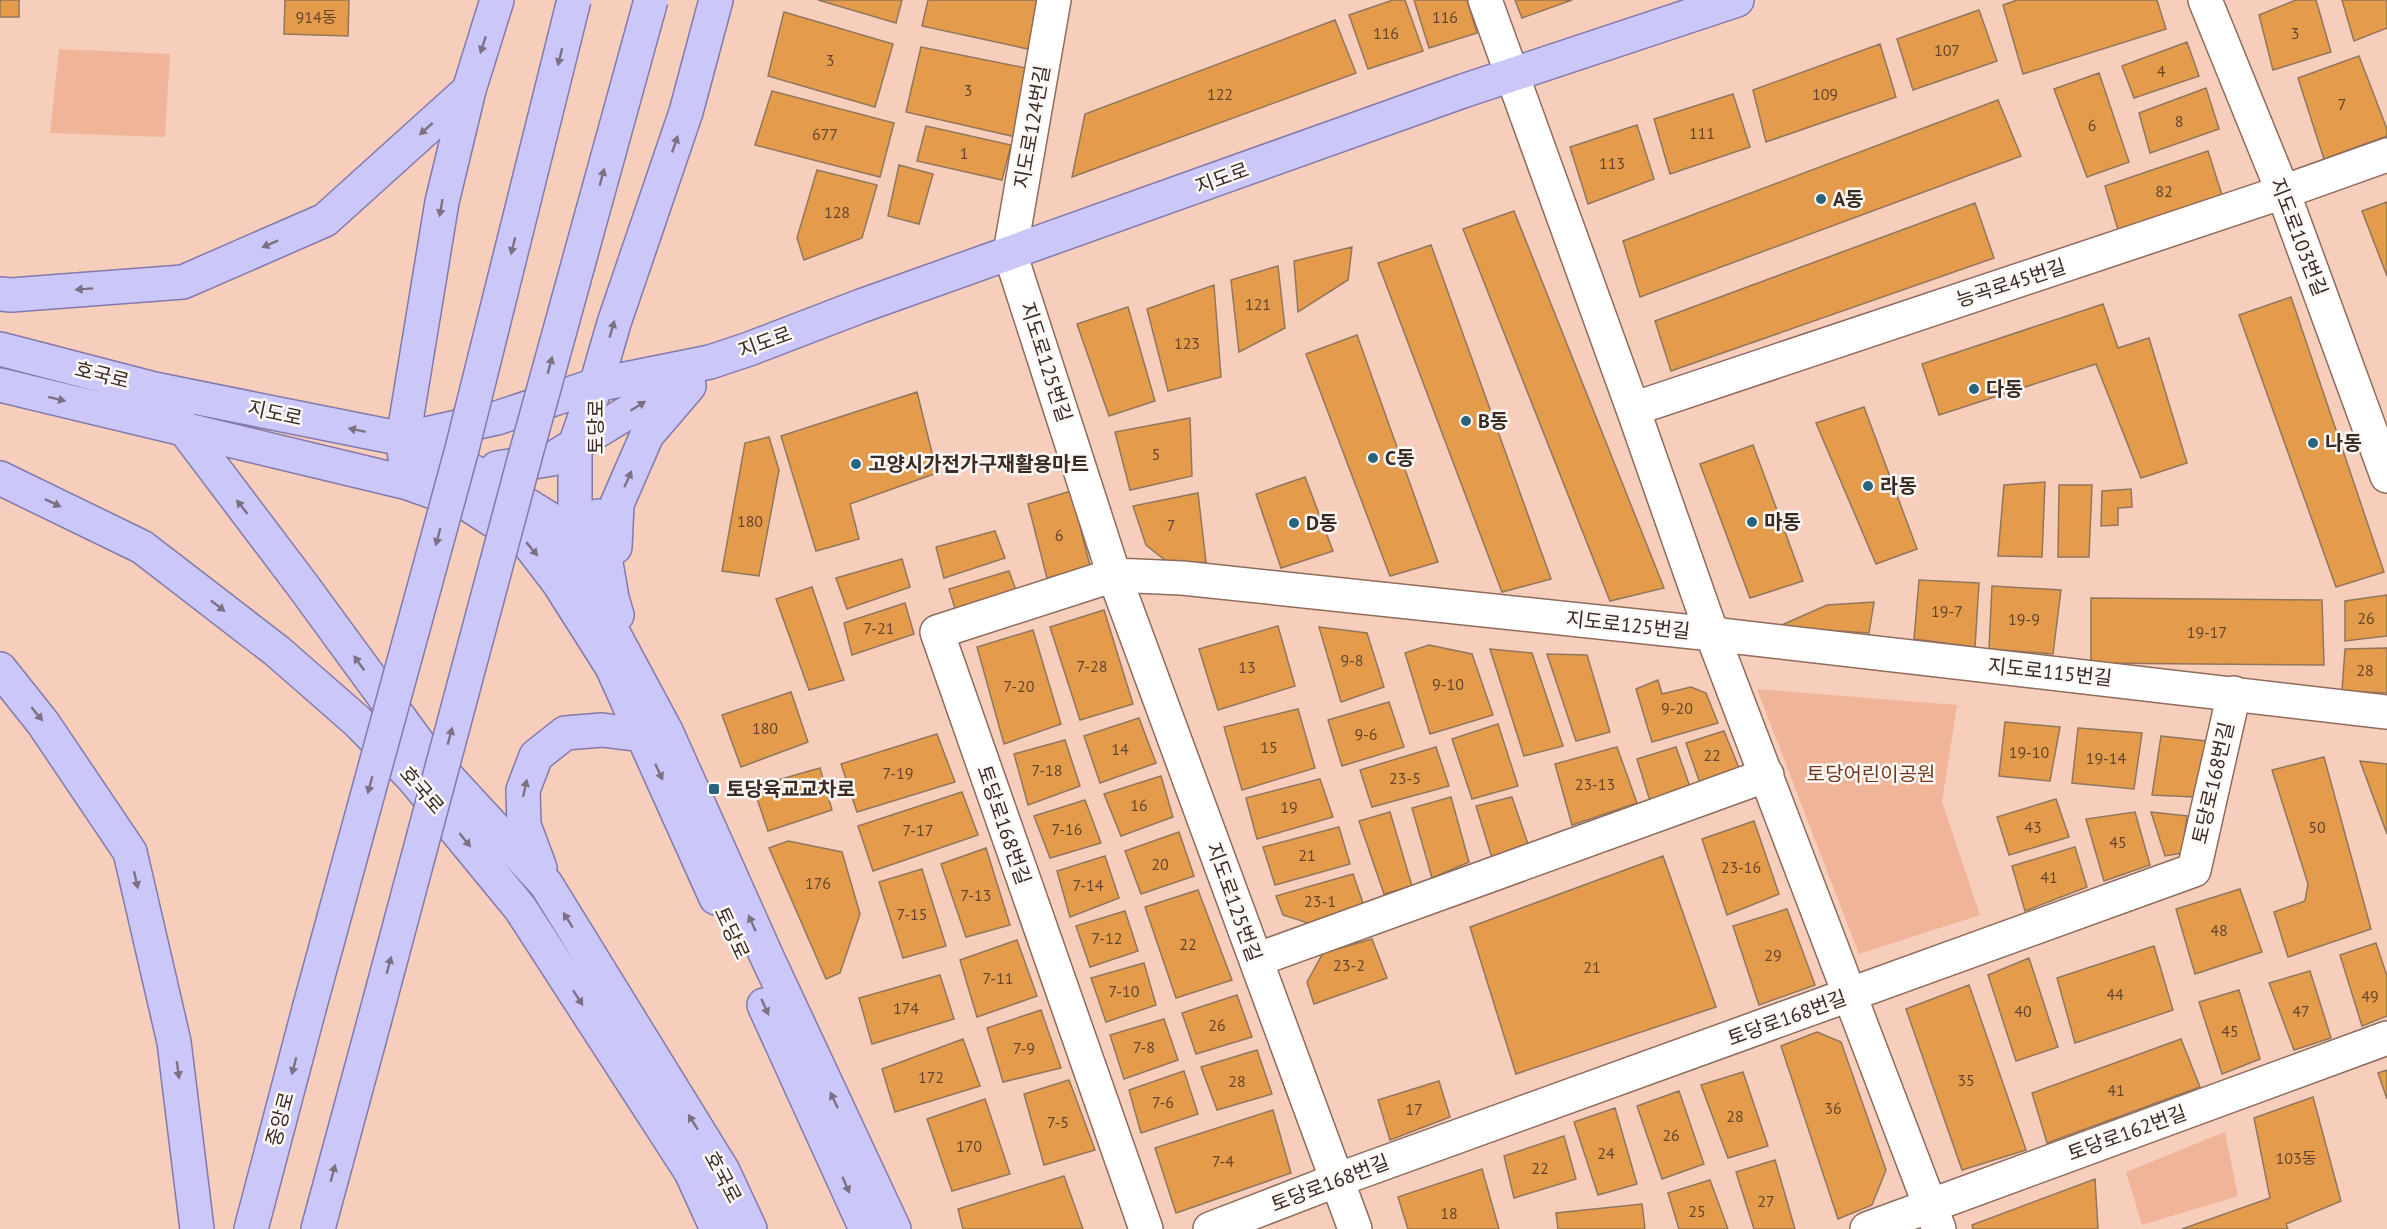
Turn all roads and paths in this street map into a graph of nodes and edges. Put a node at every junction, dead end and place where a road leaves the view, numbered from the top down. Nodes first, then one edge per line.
1 (497, 0) edge
2 (574, 0) edge
3 (651, 0) edge
4 (716, 0) edge
5 (1054, 0) edge
6 (1485, 0) edge
7 (1737, 0) edge
8 (2205, 0) edge
9 (1511, 75) junction
10 (469, 90) junction
11 (2387, 155) edge
12 (2283, 192) junction
13 (1010, 253) junction
14 (0, 294) edge
15 (0, 349) edge
16 (710, 362) junction
17 (0, 385) edge
18 (596, 385) junction
19 (154, 389) junction
20 (1633, 409) junction
21 (185, 431) junction
22 (403, 439) junction
23 (585, 439) junction
24 (474, 472) junction
25 (2387, 476) edge
26 (0, 478) edge
27 (408, 483) junction
28 (1114, 575) junction
29 (599, 590) junction
30 (1712, 634) junction
31 (593, 639) junction
32 (0, 669) edge
33 (2234, 693) junction
34 (2387, 712) edge
35 (642, 735) junction
36 (1767, 775) junction
37 (546, 884) junction
38 (1256, 960) junction
39 (1850, 995) junction
40 (2387, 1038) edge
41 (1337, 1180) junction
42 (1934, 1217) edge
43 (197, 1229) edge
44 (251, 1229) edge
45 (318, 1229) edge
46 (717, 1229) edge
47 (750, 1229) edge
48 (866, 1229) edge
49 (894, 1229) edge
50 (1146, 1229) edge
51 (1210, 1229) edge
52 (1355, 1229) edge
53 (1867, 1229) edge

1 -> 10 main road
2 -> 44 main road, 중앙로, bridge
45 -> 3 main road, bridge
18 -> 4 main road, 토당로
5 - 13 street, 지도로124번길
6 - 9 street
7 - 9 main road, 지도로
8 - 12 street, 지도로103번길
9 - 13 main road, 지도로
9 - 20 street
10 -> 14 main road
10 -> 22 main road
11 - 12 street, 능곡로45번길
12 - 20 street, 능곡로45번길
12 - 25 street, 지도로103번길
13 - 16 main road, 지도로
13 - 28 street, 지도로125번길
15 - 19 main road, 호국로
16 - 18 main road, 지도로
23 -> 16 main road, 지도로
29 -> 16 main road
17 -> 21 main road, 호국로
18 - 22 main road, 지도로
18 - 23 main road, 토당로
19 - 21 main road, 호국로
22 -> 19 main road, 지도로
20 - 30 street
21 - 27 main road, 지도로
37 -> 21 main road, 호국로
22 - 24 main road, 토당로
22 - 27 main road
23 - 24 main road, 지도로
23 - 29 main road, 토당로
24 - 27 main road, 지도로
24 - 29 main road, 토당로
26 -> 46 main road, 호국로
27 -> 31 main road, 토당로
28 - 30 street, 지도로125번길
28 - 38 street, 지도로125번길
28 - 50 street, 토당로168번길
29 - 31 main road, 토당로
49 -> 29 main road, 토당로
30 - 33 street, 지도로115번길
30 - 36 street
31 - 35 main road, 토당로
32 -> 43 main road
33 - 34 street, 지도로115번길
33 - 39 street, 토당로168번길
37 -> 35 main road
35 -> 48 main road, 토당로
36 - 38 street
36 - 39 street
47 -> 37 main road, 호국로
38 - 41 street, 지도로125번길
39 - 41 street, 토당로168번길
39 - 42 street
40 - 42 street, 토당로162번길
41 - 51 street, 토당로168번길
41 - 52 street, 지도로125번길
42 - 53 street, 토당로162번길

